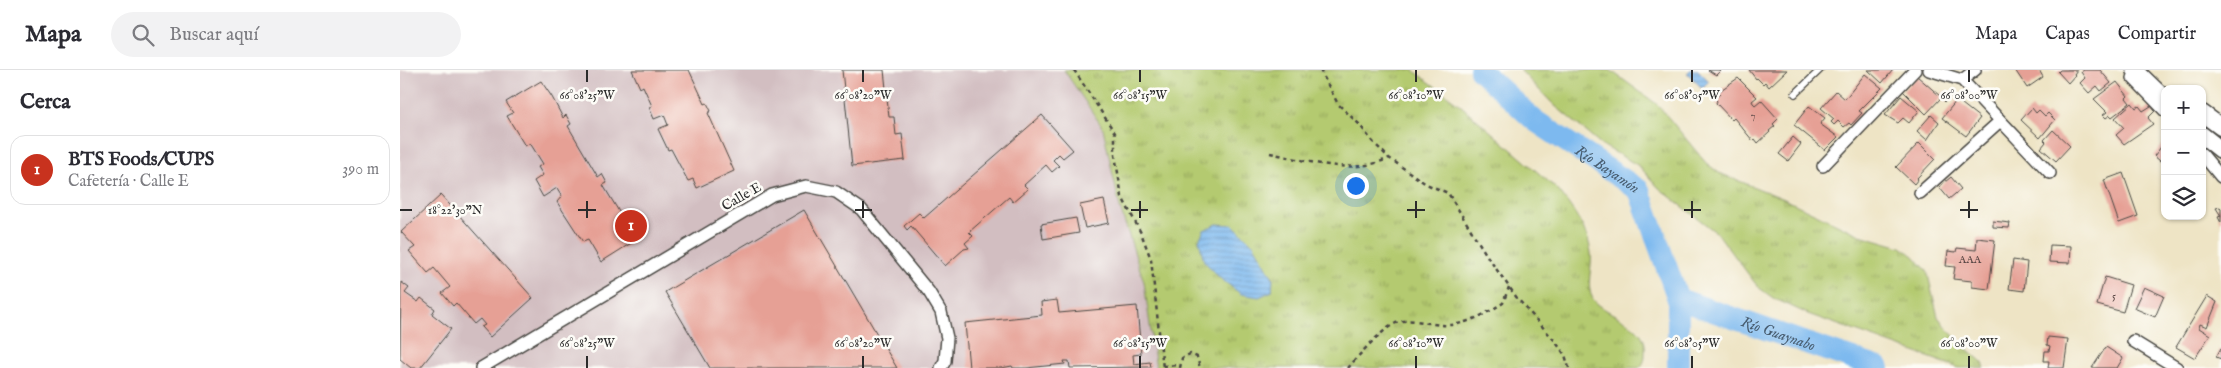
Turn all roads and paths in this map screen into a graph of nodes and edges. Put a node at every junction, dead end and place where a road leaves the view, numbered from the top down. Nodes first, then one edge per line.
1 (1074, 70) edge
2 (1320, 70) edge
3 (1820, 70) edge
4 (1914, 70) edge
5 (1929, 70) edge
6 (1975, 70) edge
7 (2129, 70) edge
8 (2137, 70) edge
9 (1962, 80) junction
10 (2161, 86) edge
11 (1794, 94) dead end
12 (2161, 95) edge
13 (2161, 108) edge
14 (2206, 116) edge
15 (2000, 121) junction
16 (2221, 127) edge
17 (2206, 138) edge
18 (2221, 150) edge
19 (1270, 152) dead end
20 (1389, 158) junction
21 (2206, 159) edge
22 (1823, 166) dead end
23 (2050, 172) dead end
24 (2221, 177) edge
25 (1920, 193) dead end
26 (1509, 287) junction
27 (2133, 341) dead end
28 (1163, 367) edge
29 (1180, 367) edge
30 (482, 368) edge
31 (941, 368) edge
32 (1200, 368) edge
33 (1348, 368) edge
34 (1569, 368) edge
35 (2177, 368) edge

1 - 28 path
2 - 20 path
3 - 11 lane
4 - 22 street
5 - 9 street
6 - 9 street
7 - 13 street
8 - 10 main road
8 - 12 main road
9 - 15 street
14 - 16 main road
15 - 23 street
15 - 25 street
17 - 18 main road
19 - 20 path
20 - 26 path
21 - 24 street
26 - 33 path
26 - 34 path
27 - 35 street
28 - 29 path
29 - 32 path
30 - 31 street, Calle E

